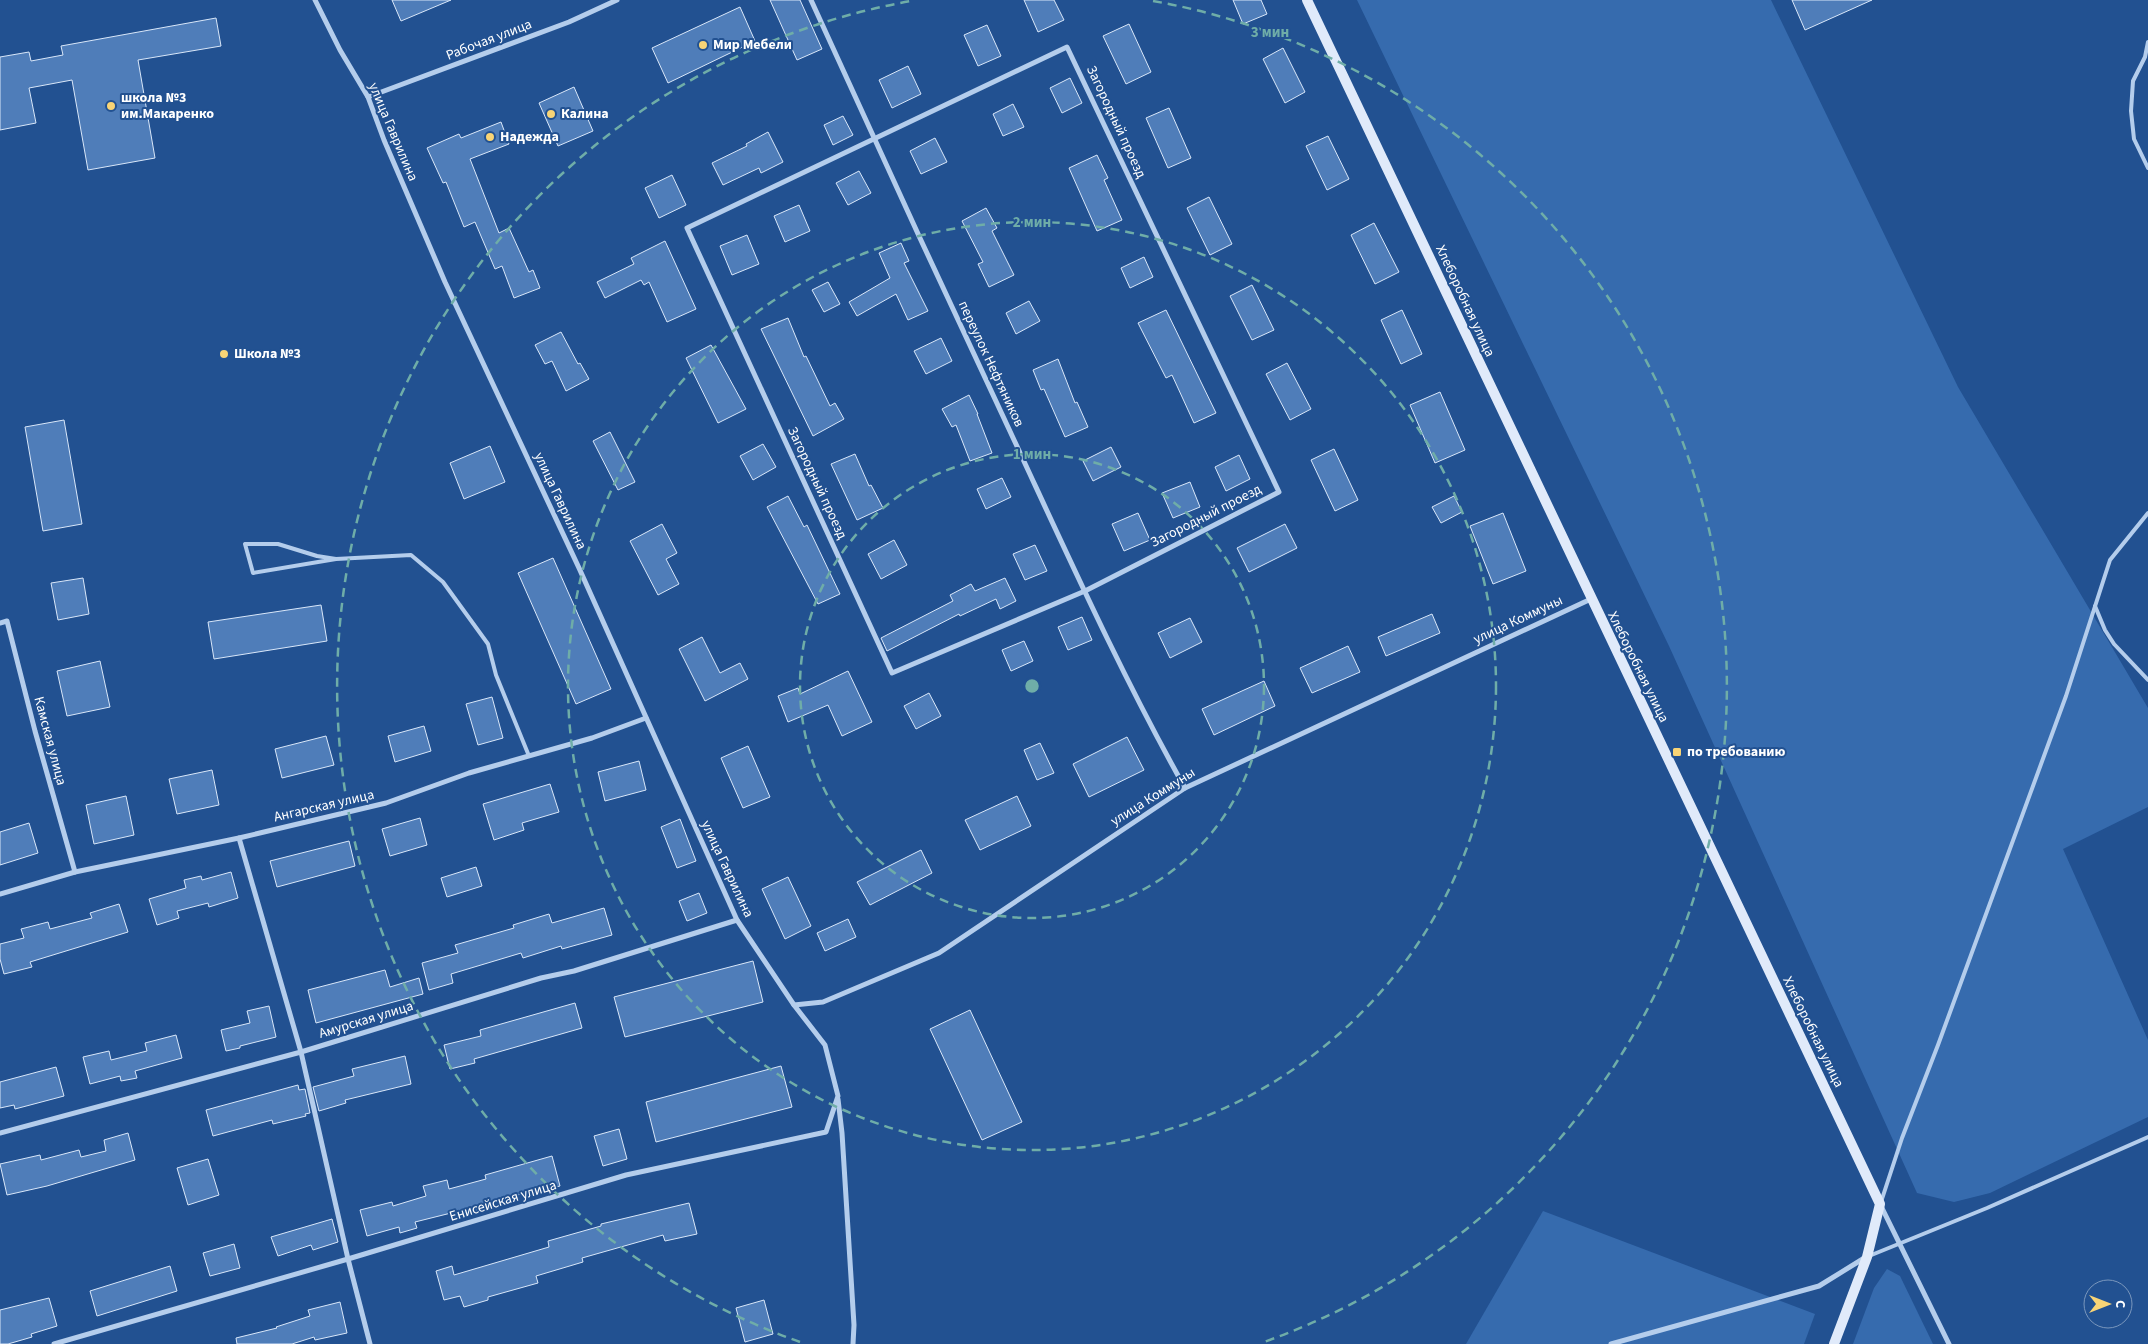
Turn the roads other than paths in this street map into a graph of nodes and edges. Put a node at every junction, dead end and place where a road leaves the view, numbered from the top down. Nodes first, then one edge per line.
1 (315, 0) edge
2 (617, 0) edge
3 (811, 0) edge
4 (1306, 0) edge
5 (2148, 42) edge
6 (368, 97) junction
7 (874, 140) junction
8 (2148, 168) edge
9 (2148, 513) edge
10 (336, 559) junction
11 (1085, 591) junction
12 (1590, 599) junction
13 (2095, 606) junction
14 (0, 623) edge
15 (2148, 680) edge
16 (646, 718) junction
17 (529, 756) junction
18 (1185, 788) junction
19 (239, 838) junction
20 (75, 872) junction
21 (0, 894) edge
22 (737, 920) junction
23 (794, 1005) junction
24 (301, 1052) junction
25 (838, 1096) junction
26 (0, 1133) edge
27 (2148, 1137) edge
28 (1880, 1204) junction
29 (1900, 1242) junction
30 (1867, 1256) junction
31 (348, 1259) junction
32 (54, 1344) edge
33 (370, 1344) edge
34 (853, 1344) edge
35 (1611, 1344) edge
36 (1834, 1344) edge
37 (1949, 1344) edge

1 - 6 street, улица Гаврилина
2 - 6 street, Рабочая улица
3 - 7 street, переулок Нефтяников
4 - 12 main road, Хлеборобная улица
5 - 8 lane
6 - 16 street, улица Гаврилина
7 - 11 street, переулок Нефтяников
7 - 11 street, Загородный проезд
7 - 11 street, Загородный проезд
9 - 13 lane
10 - 10 lane
10 - 17 lane
11 - 18 street, переулок Нефтяников
12 - 18 street, улица Коммуны
12 - 28 main road, Хлеборобная улица
13 - 15 lane
13 - 28 lane
14 - 20 street, Камская улица
16 - 17 street, Ангарская улица
16 - 22 street, улица Гаврилина
17 - 19 street, Ангарская улица
18 - 23 street, улица Коммуны
19 - 20 street, Ангарская улица
19 - 24 street
20 - 21 street, Ангарская улица
22 - 23 street, улица Гаврилина
22 - 24 street, Амурская улица
23 - 25 street
24 - 26 street, Амурская улица
24 - 31 street
25 - 31 street, Енисейская улица
25 - 34 street
27 - 29 lane
28 - 29 street, Хлеборобная улица
28 - 30 main road
29 - 30 lane
29 - 37 street, Хлеборобная улица
30 - 35 street
30 - 36 main road
31 - 32 street, Енисейская улица
31 - 33 street

